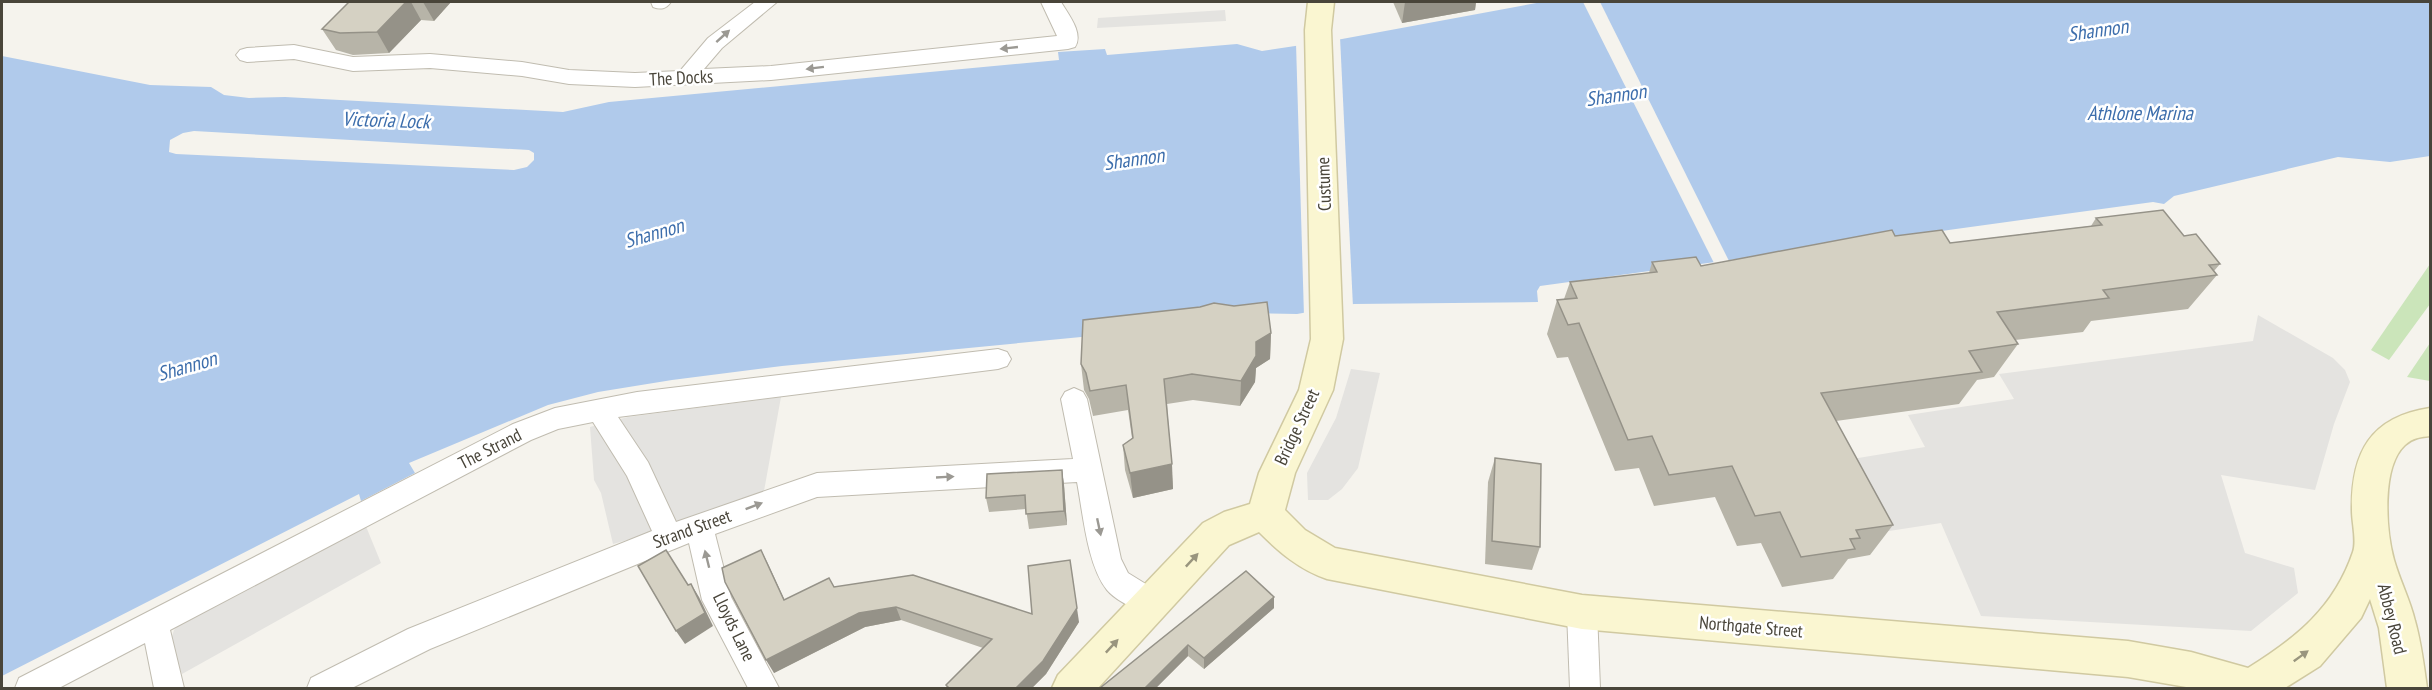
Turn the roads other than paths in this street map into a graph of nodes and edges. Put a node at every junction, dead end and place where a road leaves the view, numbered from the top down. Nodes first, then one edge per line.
1 (767, 2) edge
2 (1051, 2) edge
3 (1319, 16) edge
4 (248, 55) dead end
5 (686, 77) junction
6 (1328, 339) joint
7 (998, 359) dead end
8 (1074, 399) dead end
9 (598, 410) junction
10 (2430, 422) edge
11 (1087, 470) junction
12 (1266, 515) junction
13 (699, 528) junction
14 (669, 537) junction
15 (2373, 550) junction
16 (1152, 603) junction
17 (1582, 612) junction
18 (150, 625) junction
19 (30, 688) edge
20 (169, 688) edge
21 (322, 688) edge
22 (764, 688) edge
23 (1072, 688) edge
24 (1585, 688) edge
25 (2252, 688) edge
26 (2407, 688) edge

5 -> 1 street
2 -> 5 street, The Docks
3 - 6 street, Custume
4 - 5 street, The Docks
6 - 12 street, Bridge Street
7 - 9 street, The Strand
8 - 11 street
9 - 14 street
9 - 18 street, The Strand
10 - 15 street, Abbey Road
13 -> 11 street, Strand Street
11 -> 16 street
16 -> 12 street
12 - 17 street, Northgate Street
13 - 14 street, Strand Street
22 -> 13 street, Lloyds Lane
14 - 21 street, Strand Street
25 -> 15 street, Abbey Road
15 - 26 street, Abbey Road
23 -> 16 street
17 - 24 street
17 - 25 street, Northgate Street
18 - 19 street, The Strand
18 - 20 street

